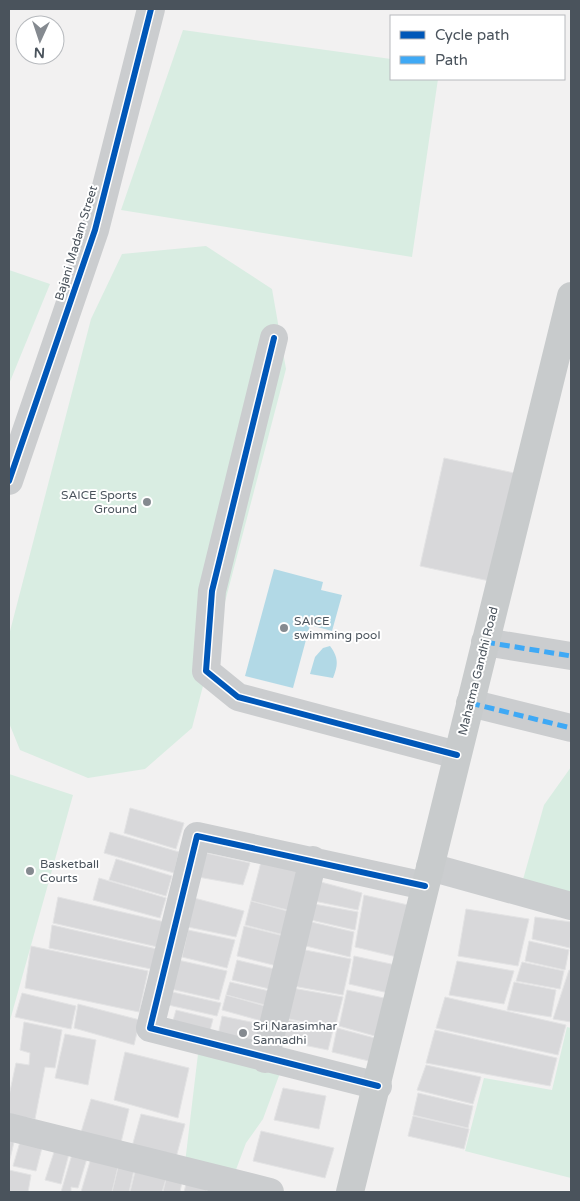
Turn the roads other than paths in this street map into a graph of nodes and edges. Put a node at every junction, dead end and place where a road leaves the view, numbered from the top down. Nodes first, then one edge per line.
1 (151, 9) edge
2 (571, 296) edge
3 (274, 338) dead end
4 (9, 480) edge
5 (485, 642) junction
6 (571, 656) edge
7 (470, 703) junction
8 (571, 728) edge
9 (457, 755) junction
10 (313, 860) junction
11 (427, 876) junction
12 (571, 906) edge
13 (265, 1059) junction
14 (378, 1086) junction
15 (9, 1127) edge
16 (270, 1192) edge
17 (350, 1192) edge

1 - 4 street, Bajani Madam Street
2 - 5 main road, Mahatma Gandhi Road
3 - 9 street
5 - 6 street
5 - 7 main road, Mahatma Gandhi Road
7 - 8 street
7 - 9 main road, Mahatma Gandhi Road
9 - 11 main road, Mahatma Gandhi Road
10 - 11 street
10 - 13 street
10 - 13 street
11 - 12 street
11 - 14 main road, Mahatma Gandhi Road
13 - 14 street
14 - 17 main road, Mahatma Gandhi Road
15 - 16 street

